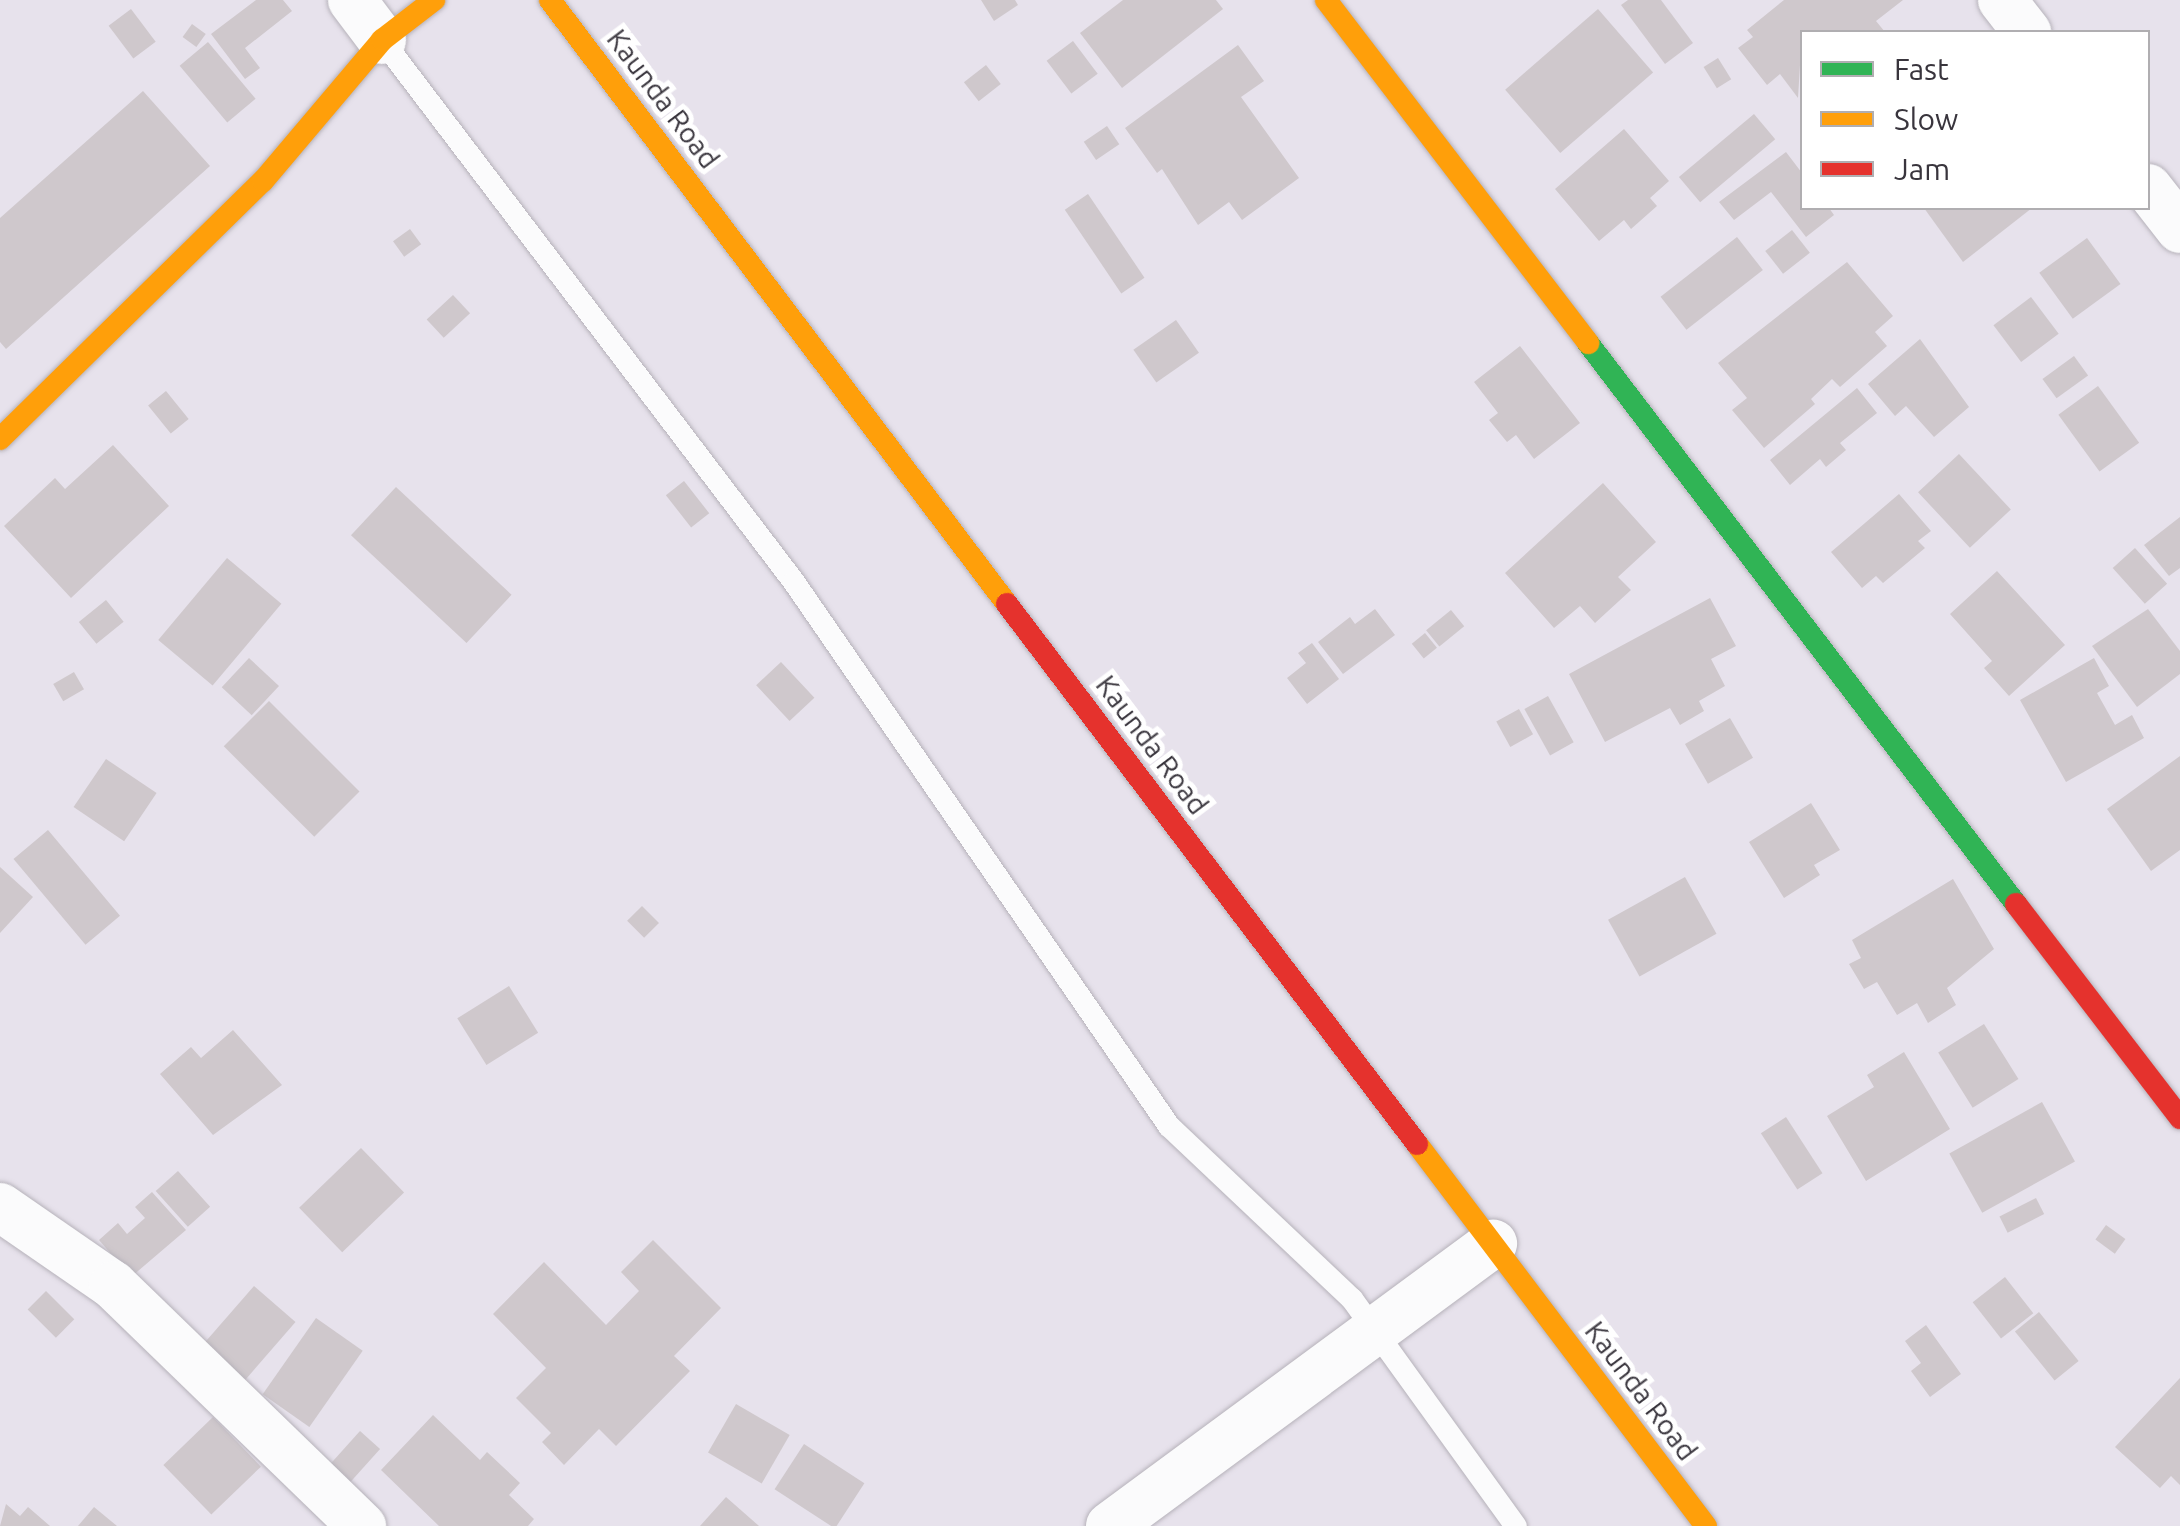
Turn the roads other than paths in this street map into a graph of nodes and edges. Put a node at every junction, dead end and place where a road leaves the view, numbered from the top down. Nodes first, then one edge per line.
1 (352, 0) edge
2 (434, 0) edge
3 (550, 0) edge
4 (1326, 0) edge
5 (2002, 0) edge
6 (2025, 30) edge
7 (382, 40) junction
8 (2150, 191) edge
9 (2180, 230) edge
10 (0, 439) edge
11 (2180, 1118) edge
12 (0, 1207) edge
13 (1493, 1244) junction
14 (1374, 1330) junction
15 (362, 1526) edge
16 (1110, 1526) edge
17 (1516, 1526) edge
18 (1706, 1526) edge

1 - 7 street
2 - 7 street
3 - 13 street, Kaunda Road
4 - 11 street
5 - 6 street
7 - 10 street
7 - 14 lane
8 - 9 street
12 - 15 street
13 - 14 street
13 - 18 street, Kaunda Road
14 - 16 street
14 - 17 lane

